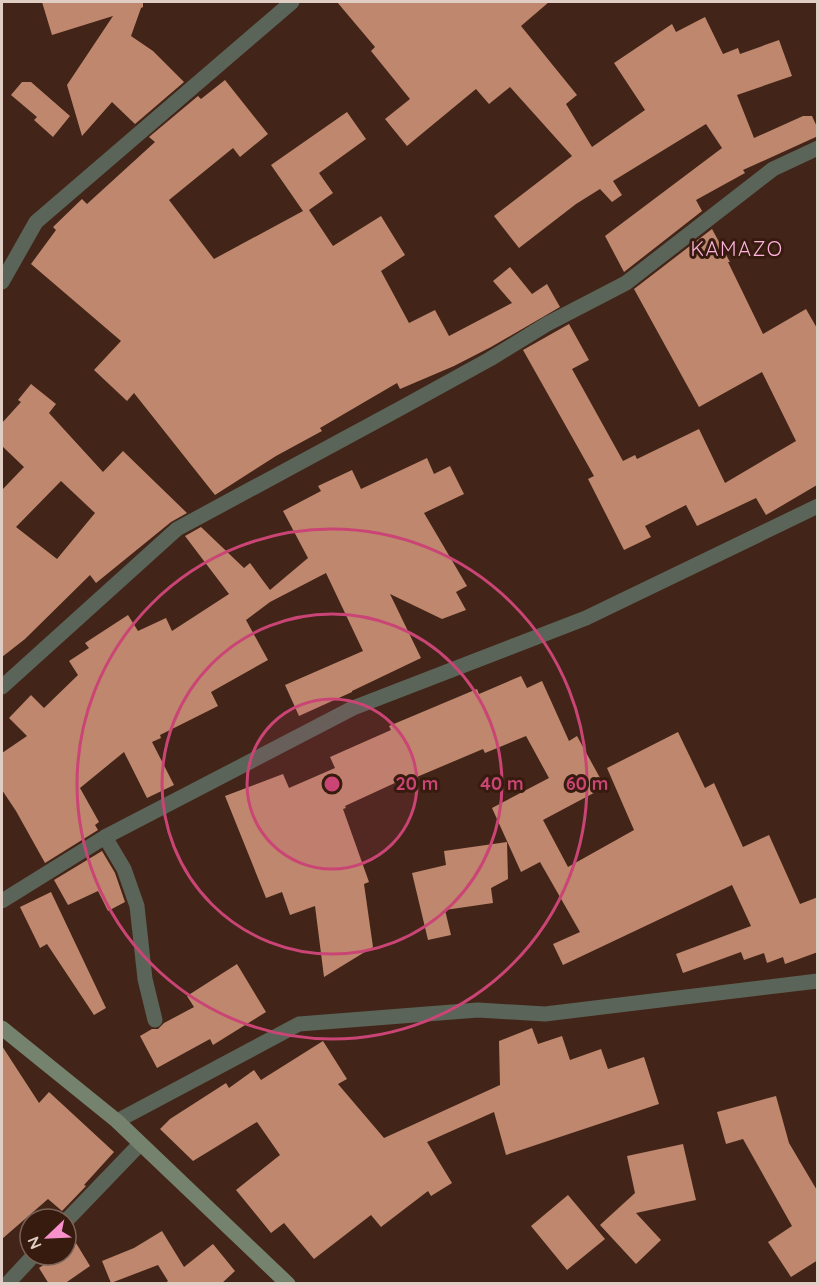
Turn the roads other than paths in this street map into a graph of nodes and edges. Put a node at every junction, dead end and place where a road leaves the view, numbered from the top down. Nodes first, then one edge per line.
1 (292, 2) edge
2 (818, 148) edge
3 (2, 282) edge
4 (818, 506) edge
5 (2, 687) edge
6 (105, 837) junction
7 (2, 901) edge
8 (818, 981) edge
9 (155, 1020) dead end
10 (2, 1028) edge
11 (117, 1121) junction
12 (140, 1144) junction
13 (78, 1209) edge
14 (23, 1267) edge
15 (7, 1284) edge
16 (288, 1284) edge

1 - 3 street
2 - 5 street
4 - 6 street
6 - 7 street
6 - 9 street
8 - 11 street
10 - 11 street
11 - 12 street
12 - 13 street
12 - 16 street
14 - 15 street

